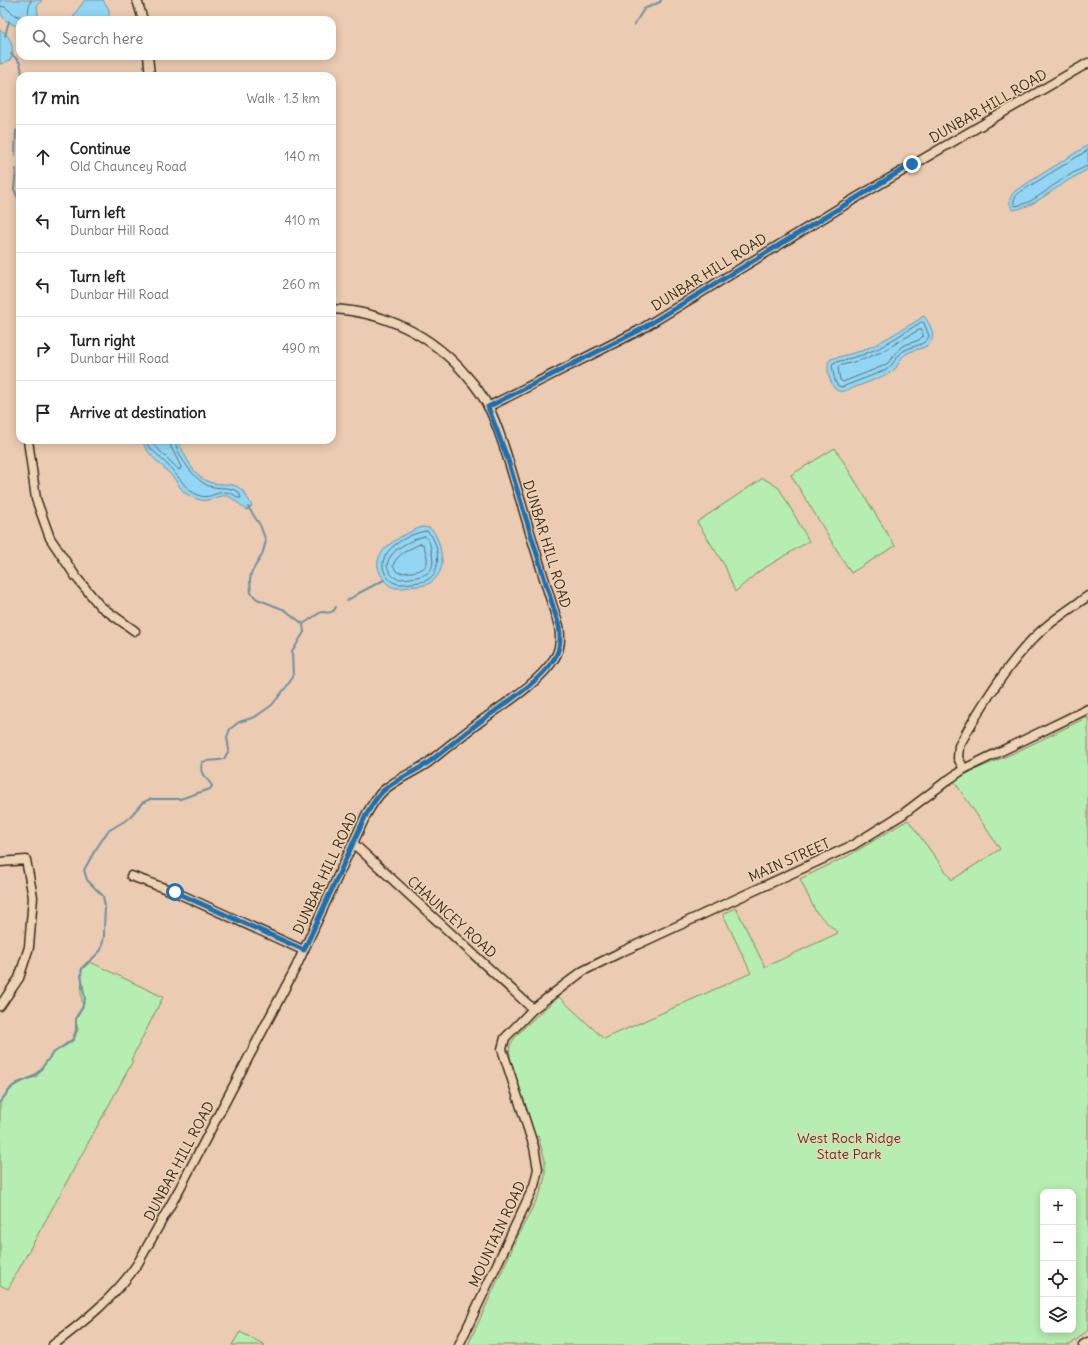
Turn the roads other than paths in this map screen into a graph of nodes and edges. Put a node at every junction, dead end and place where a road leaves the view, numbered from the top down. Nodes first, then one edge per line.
1 (137, 0) edge
2 (142, 16) edge
3 (148, 60) edge
4 (1088, 63) edge
5 (150, 72) edge
6 (336, 309) edge
7 (488, 407) junction
8 (29, 444) edge
9 (1088, 596) edge
10 (135, 631) dead end
11 (1088, 709) edge
12 (964, 769) junction
13 (354, 844) junction
14 (0, 862) edge
15 (131, 876) dead end
16 (304, 950) junction
17 (0, 1006) edge
18 (533, 1009) junction
19 (505, 1038) joint
20 (1088, 1342) edge
21 (53, 1345) edge
22 (459, 1345) edge
23 (1084, 1345) edge

1 - 2 street
3 - 5 street
4 - 7 street, DUNBAR HILL ROAD
6 - 7 street
7 - 13 street, DUNBAR HILL ROAD
8 - 10 street
9 - 12 street
11 - 12 street, MAIN STREET
12 - 18 street, MAIN STREET
13 - 16 street, DUNBAR HILL ROAD
13 - 18 street, CHAUNCEY ROAD
14 - 17 street
15 - 16 street
16 - 21 street, DUNBAR HILL ROAD
18 - 19 street, MAIN STREET
19 - 22 street, MOUNTAIN ROAD
20 - 23 street

